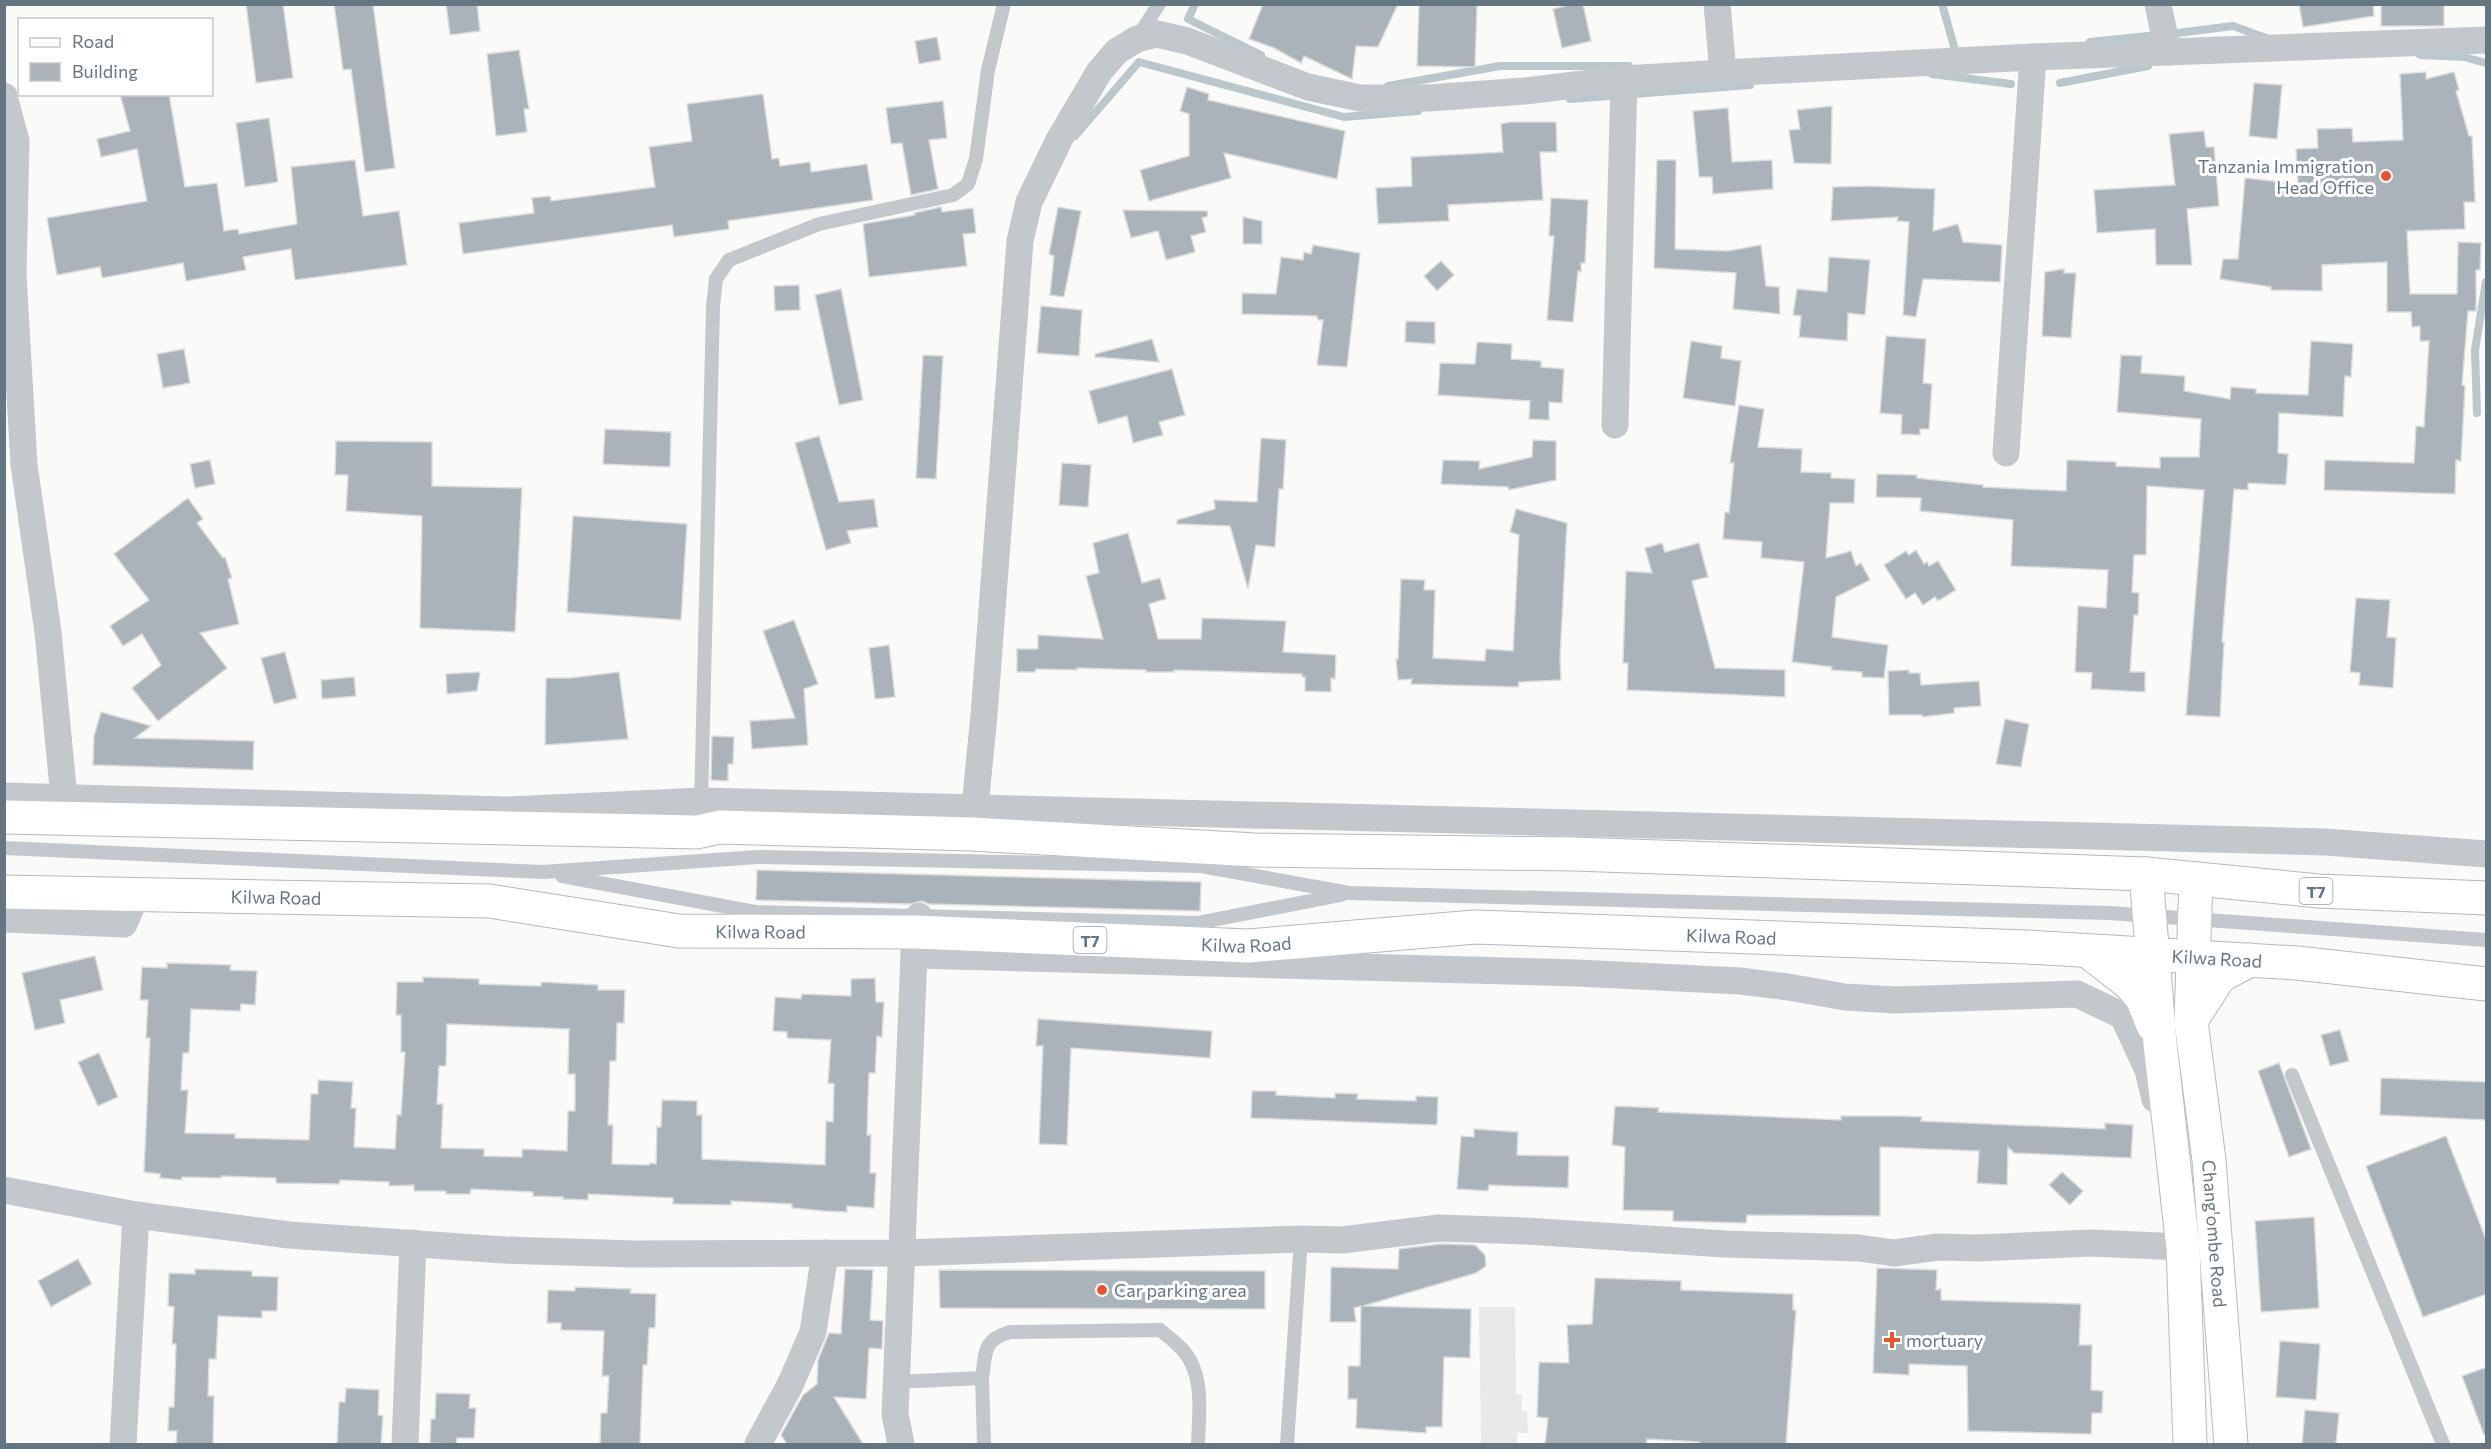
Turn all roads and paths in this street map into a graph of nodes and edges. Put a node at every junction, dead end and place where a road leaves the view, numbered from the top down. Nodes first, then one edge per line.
1 (1004, 4) edge
2 (1159, 4) edge
3 (1717, 4) edge
4 (2158, 4) edge
5 (1137, 39) junction
6 (2487, 40) edge
7 (2168, 52) junction
8 (2033, 57) junction
9 (1723, 73) junction
10 (1624, 79) junction
11 (4, 96) edge
12 (1615, 425) dead end
13 (2006, 453) dead end
14 (4, 796) edge
15 (63, 808) junction
16 (699, 816) junction
17 (4, 817) edge
18 (974, 821) junction
19 (4, 848) edge
20 (2487, 854) edge
21 (543, 872) junction
22 (2146, 874) junction
23 (2196, 879) junction
24 (4, 892) edge
25 (1349, 893) junction
26 (137, 894) junction
27 (2487, 898) edge
28 (2150, 916) junction
29 (4, 919) edge
30 (2195, 919) junction
31 (916, 934) junction
32 (2487, 940) edge
33 (2089, 952) junction
34 (2152, 954) junction
35 (2194, 956) junction
36 (2250, 960) junction
37 (2487, 984) edge
38 (2191, 1021) junction
39 (2160, 1043) junction
40 (2292, 1075) dead end
41 (2169, 1132) junction
42 (4, 1190) edge
43 (136, 1215) junction
44 (1301, 1239) junction
45 (413, 1243) junction
46 (2183, 1247) junction
47 (825, 1253) junction
48 (903, 1253) junction
49 (982, 1378) junction
50 (896, 1382) junction
51 (123, 1444) edge
52 (405, 1444) edge
53 (758, 1444) edge
54 (901, 1444) edge
55 (984, 1444) edge
56 (1198, 1444) edge
57 (1287, 1444) edge
58 (2190, 1444) edge
59 (2231, 1444) edge
60 (2443, 1444) edge

1 - 16 lane
2 - 5 lane
3 - 9 street
4 - 7 street
5 - 10 street
5 - 18 street
6 - 7 street
7 - 8 street
8 - 9 street
8 - 13 street
9 - 10 street
10 - 12 street
11 - 15 street
14 - 15 street
15 - 16 main road, T7
15 - 17 main road, T7
16 - 18 main road, T7
18 - 20 street
18 - 22 main road, T7
19 - 21 lane
21 - 25 lane
21 - 31 lane
22 - 23 main road, T7
22 - 28 main road, Chang'ombe Road
23 - 27 main road, T7
23 - 30 main road, Chang'ombe Road
24 - 26 main road, Kilwa Road / T7
25 - 28 lane
25 - 31 lane
26 - 29 street
26 - 31 main road, Kilwa Road / T7
28 - 30 lane
28 - 34 main road, Chang'ombe Road
30 - 32 lane
30 - 35 main road, Chang'ombe Road
31 - 33 main road, Kilwa Road / T7
31 - 41 street
31 - 48 street
33 - 34 main road, Kilwa Road / T7
33 - 39 main road, Chang'ombe Road
34 - 35 main road, Kilwa Road / T7
34 - 39 main road, Chang'ombe Road
35 - 36 main road, Kilwa Road / T7
35 - 38 main road, Chang'ombe Road
36 - 37 main road, Kilwa Road / T7
36 - 38 main road
38 - 59 main road, Chang'ombe Road
39 - 41 main road, Chang'ombe Road
40 - 60 lane
41 - 46 main road, Chang'ombe Road
42 - 43 street
43 - 45 street
43 - 51 street
44 - 46 street
44 - 48 street
44 - 57 lane
45 - 47 street
45 - 52 street
46 - 58 main road, Chang'ombe Road
47 - 48 street
47 - 53 street
48 - 50 street
49 - 50 lane
49 - 55 lane
49 - 56 lane
50 - 54 street

